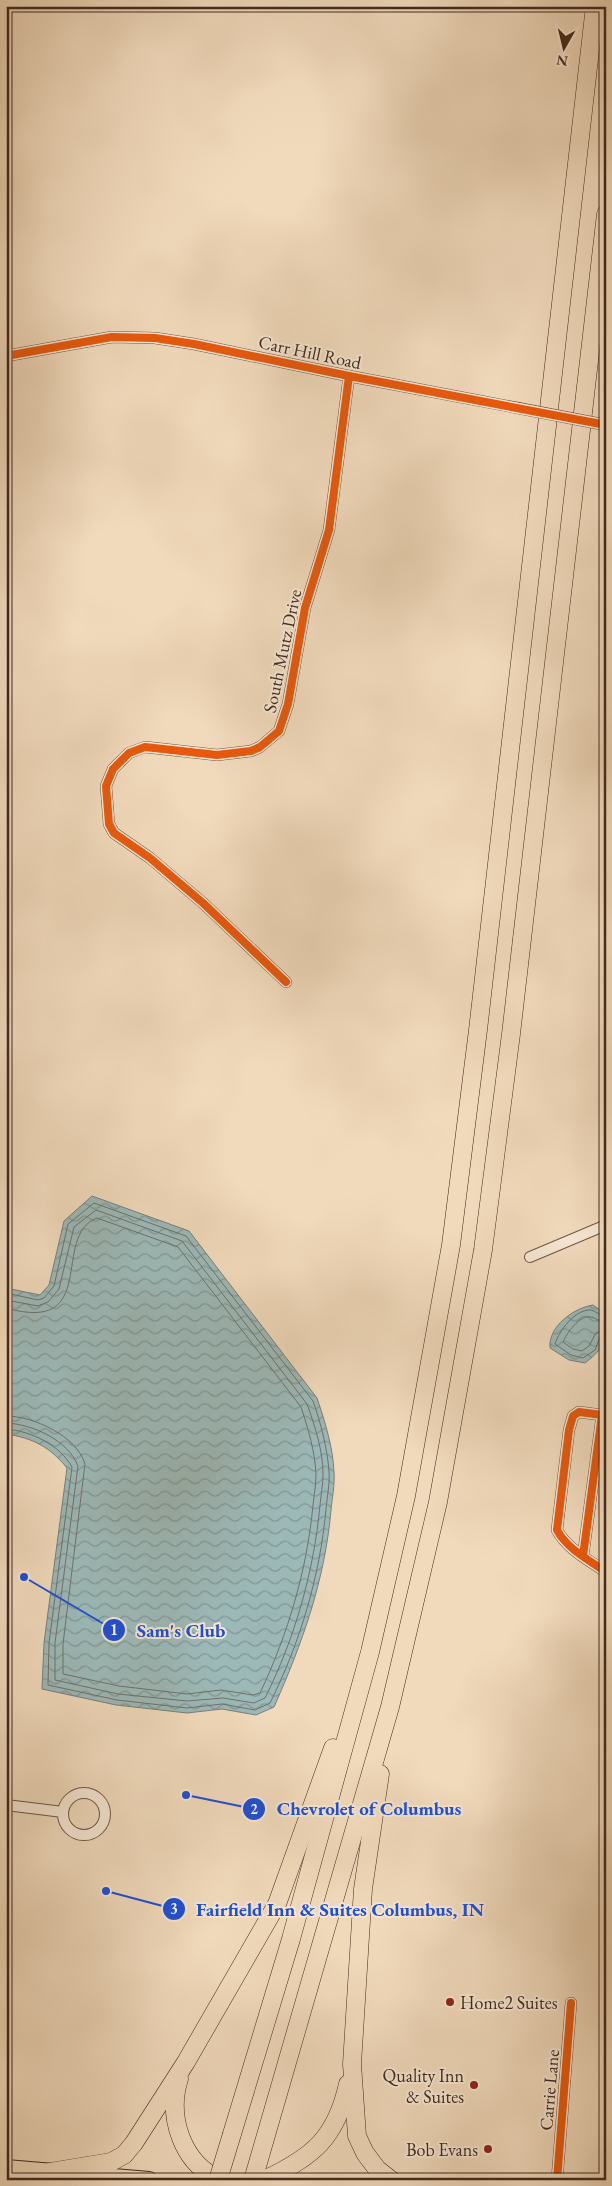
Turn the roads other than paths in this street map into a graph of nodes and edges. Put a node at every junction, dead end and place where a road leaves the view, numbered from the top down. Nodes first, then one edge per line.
1 (595, 6) edge
2 (606, 214) edge
3 (6, 356) edge
4 (349, 376) junction
5 (606, 425) edge
6 (286, 982) dead end
7 (606, 1225) edge
8 (530, 1257) dead end
9 (604, 1416) edge
10 (583, 1556) junction
11 (606, 1572) edge
12 (370, 1652) junction
13 (390, 1707) junction
14 (6, 1805) edge
15 (63, 1812) junction
16 (572, 2003) dead end
17 (186, 2062) junction
18 (352, 2064) junction
19 (6, 2168) edge
20 (50, 2172) junction
21 (149, 2180) edge
22 (219, 2180) edge
23 (253, 2180) edge
24 (264, 2180) edge
25 (391, 2180) edge
26 (557, 2180) edge

1 - 12 highway
2 - 13 highway
3 - 4 street, Carr Hill Road
4 - 5 street, Carr Hill Road, bridge
4 - 6 street, South Mutz Drive
7 - 8 street
9 - 10 street
9 - 10 street
10 - 11 street
12 - 17 highway
12 - 22 highway, bridge
13 - 18 highway
13 - 23 highway
14 - 15 street
15 - 15 street
16 - 26 street, Carrie Lane
17 - 20 highway
17 - 22 highway
18 - 24 highway
18 - 25 highway
19 - 20 highway
20 - 21 highway

